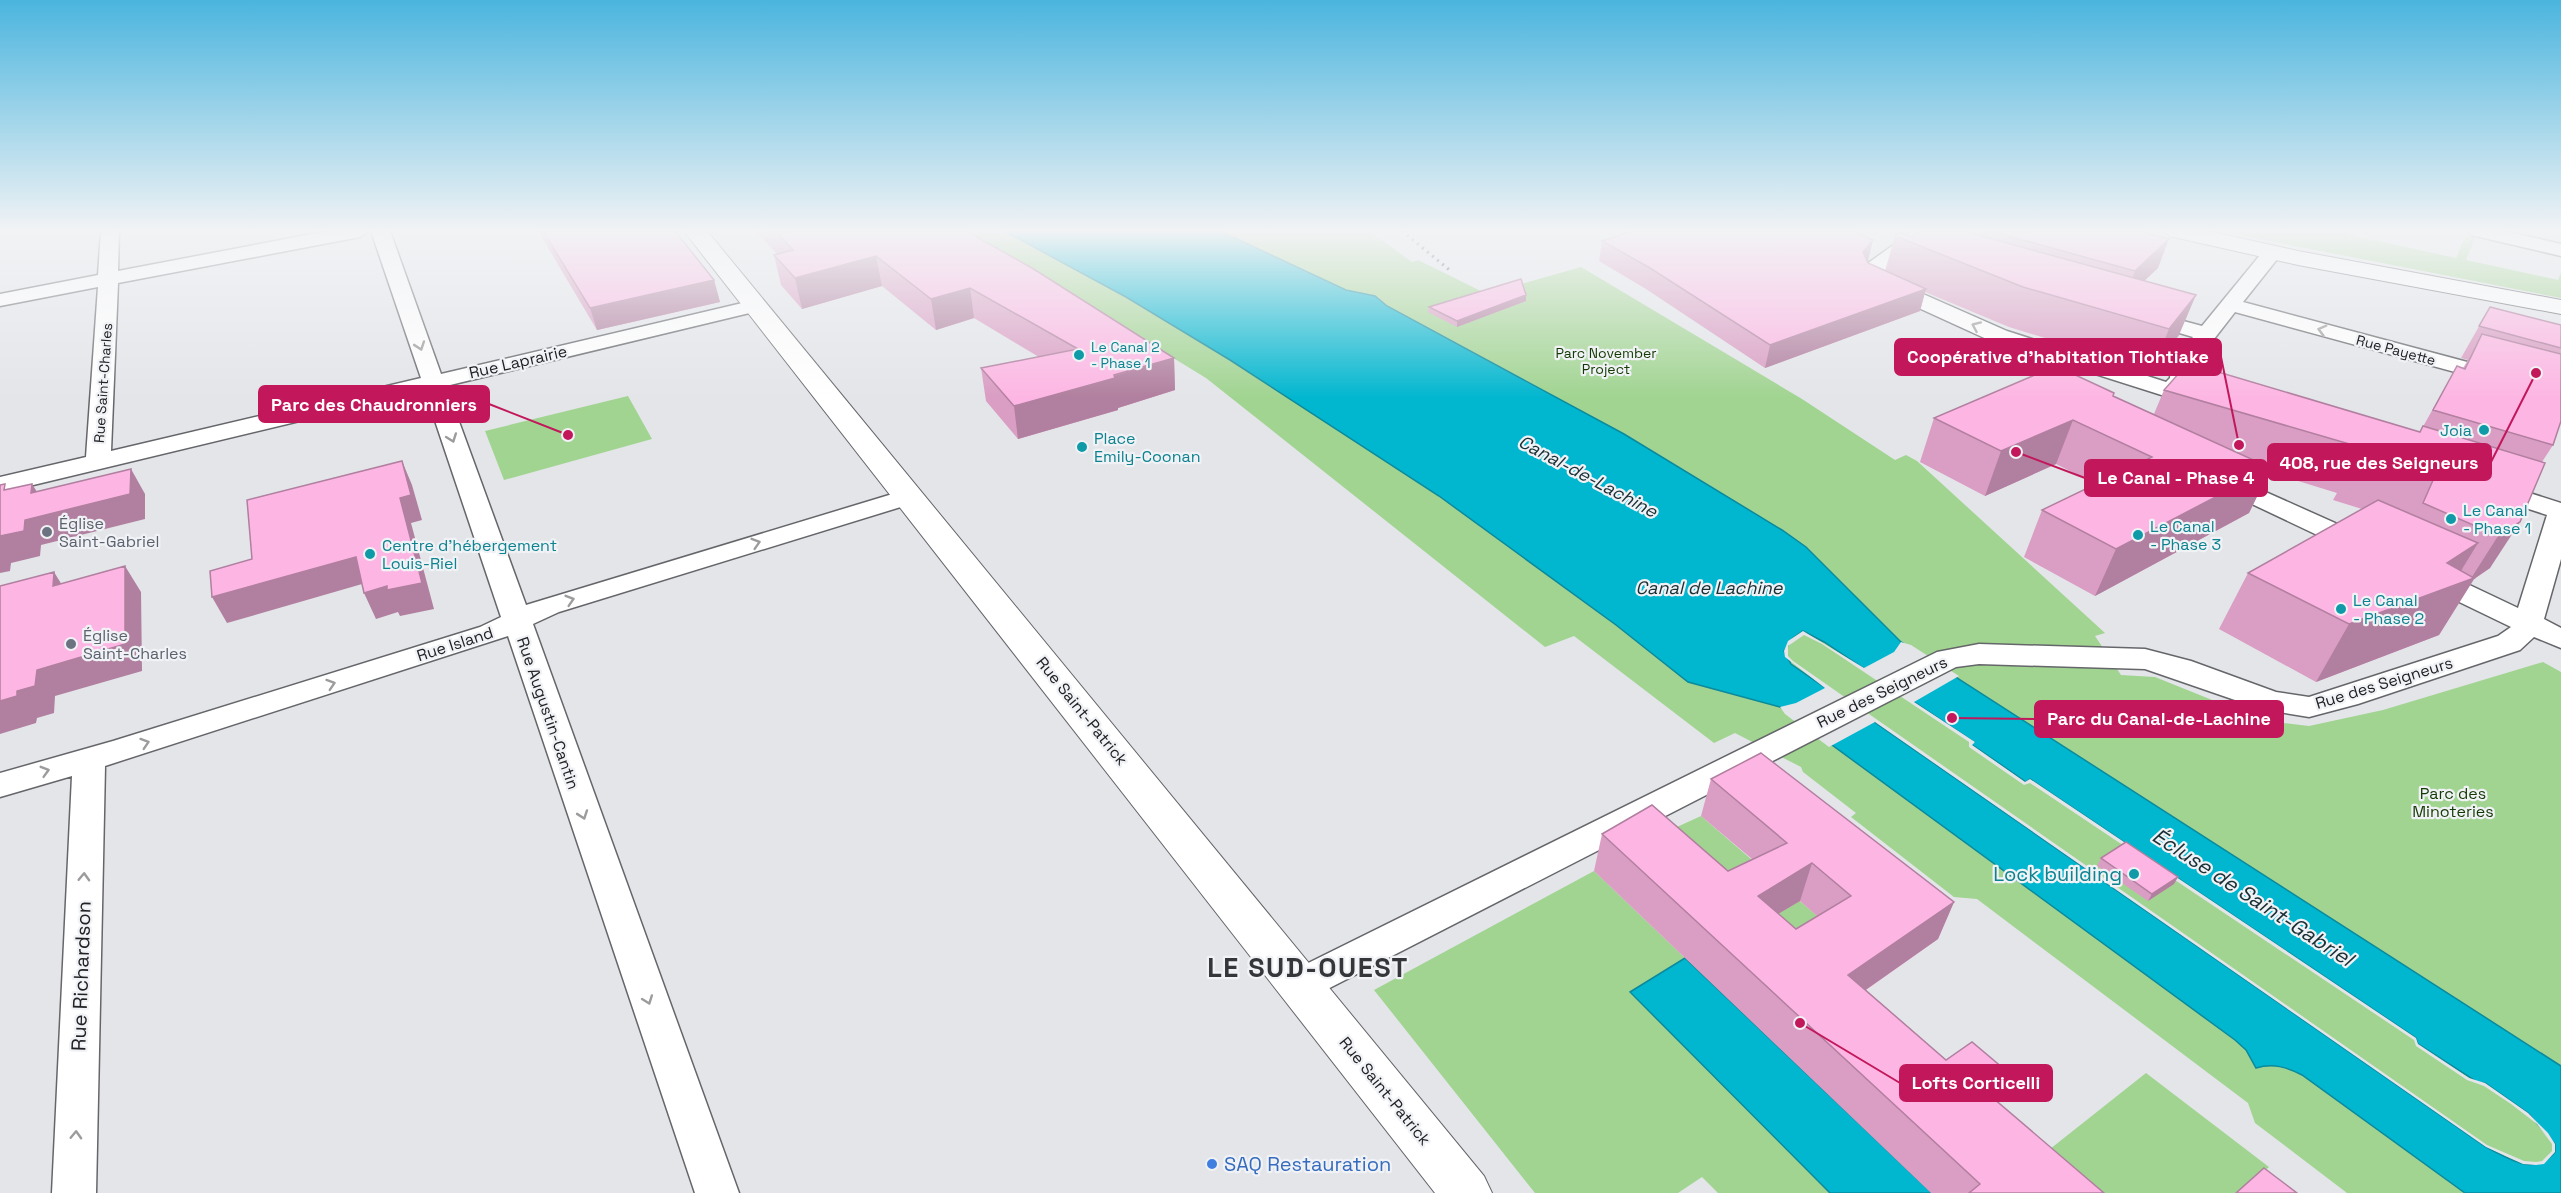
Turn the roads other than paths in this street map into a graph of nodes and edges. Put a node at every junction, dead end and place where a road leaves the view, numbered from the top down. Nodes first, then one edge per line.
1 (72, 287) edge
2 (108, 287) edge
3 (399, 287) edge
4 (740, 287) edge
5 (1885, 287) edge
6 (2245, 287) edge
7 (2452, 287) edge
8 (0, 300) edge
9 (2231, 305) junction
10 (755, 306) junction
11 (2561, 307) edge
12 (2124, 310) edge
13 (2207, 334) junction
14 (433, 383) junction
15 (2172, 389) junction
16 (2561, 394) edge
17 (2220, 406) edge
18 (98, 462) junction
19 (2195, 469) edge
20 (2466, 482) edge
21 (0, 485) edge
22 (908, 497) junction
23 (2561, 512) edge
24 (516, 621) junction
25 (2528, 623) junction
26 (2561, 639) edge
27 (89, 759) junction
28 (0, 785) edge
29 (1300, 985) junction
30 (74, 1193) edge
31 (717, 1193) edge
32 (1466, 1193) edge

1 - 8 street
2 - 18 street, Rue Saint-Charles
3 -> 14 street, Rue Augustin-Cantin
4 - 10 main road, Rue Saint-Patrick
15 -> 5 street
6 - 9 street
7 - 11 main road
9 - 13 street
16 -> 9 street, Rue Payette
10 - 14 street, Rue Laprairie
10 - 22 main road, Rue Saint-Patrick
12 - 13 street
13 - 15 street
14 - 18 street, Rue Laprairie
14 -> 24 street, Rue Augustin-Cantin
15 - 17 street
18 - 21 street, Rue Laprairie
19 - 25 street
20 - 23 street
24 -> 22 street, Rue Island
22 - 29 main road, Rue Saint-Patrick
23 - 25 street, Rue des Seigneurs
27 -> 24 street, Rue Island
24 -> 31 street, Rue Augustin-Cantin
25 - 26 street
25 - 29 street, Rue des Seigneurs
28 -> 27 street, Rue Island
30 -> 27 street, Rue Richardson
29 - 32 main road, Rue Saint-Patrick

